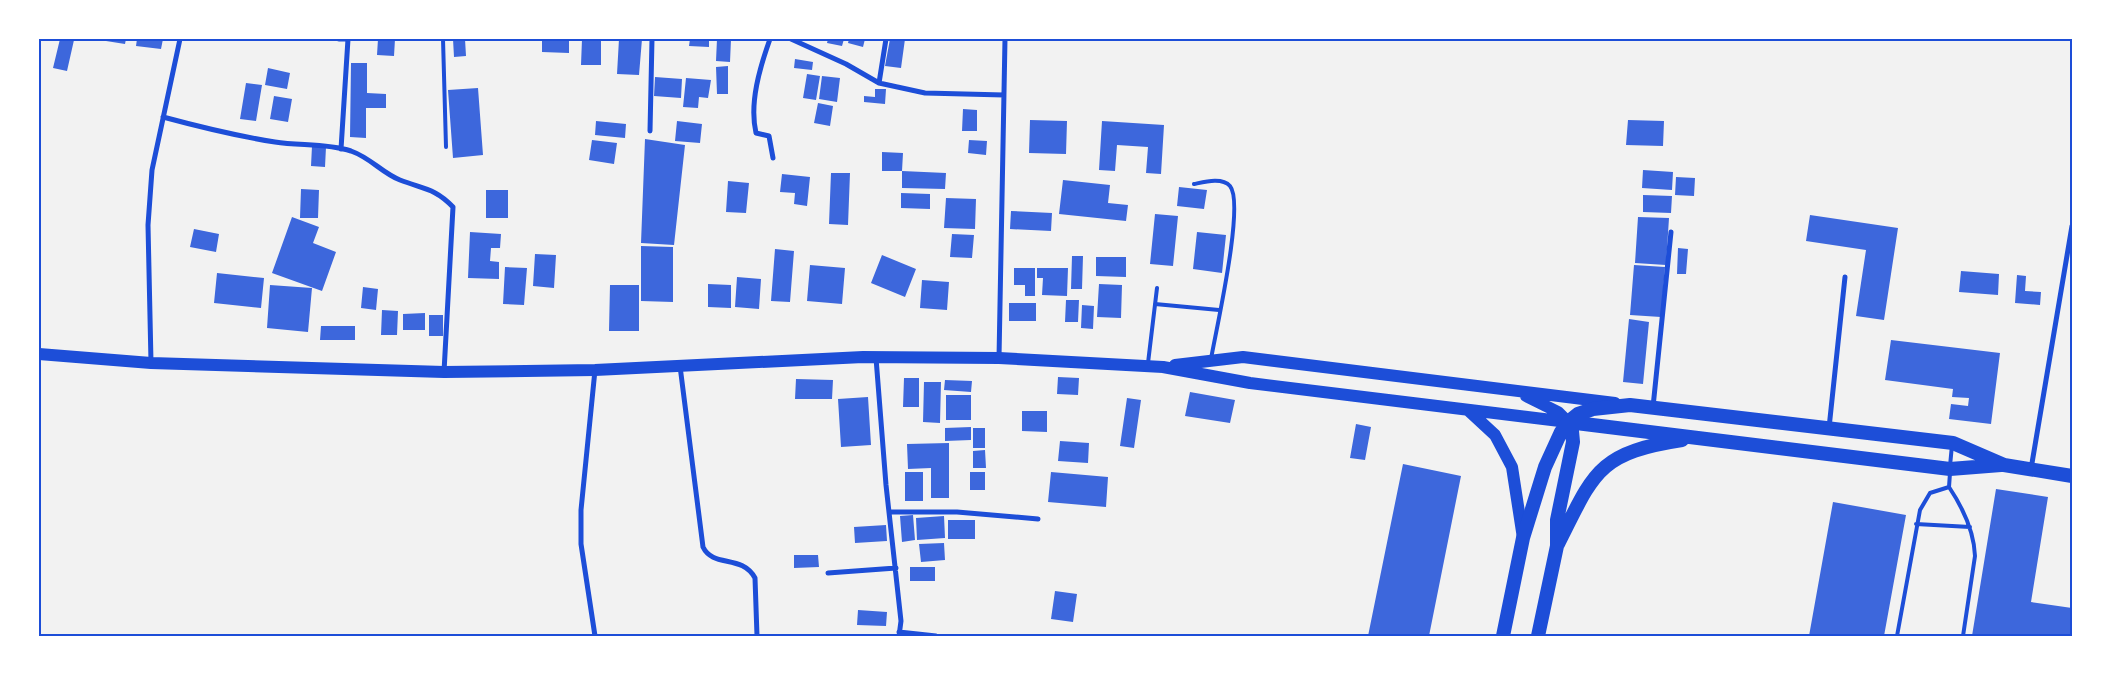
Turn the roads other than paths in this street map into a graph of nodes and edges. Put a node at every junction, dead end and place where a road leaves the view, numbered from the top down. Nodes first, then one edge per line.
1 (180, 39) edge
2 (339, 39) edge
3 (348, 39) edge
4 (444, 39) edge
5 (652, 39) edge
6 (770, 39) edge
7 (791, 39) edge
8 (886, 39) edge
9 (1005, 39) edge
10 (879, 83) junction
11 (1004, 95) junction
12 (163, 117) junction
13 (650, 131) dead end
14 (446, 147) dead end
15 (341, 149) junction
16 (773, 158) dead end
17 (1194, 184) dead end
18 (2072, 226) edge
19 (1671, 232) dead end
20 (1845, 277) dead end
21 (1157, 288) dead end
22 (1155, 304) junction
23 (1219, 310) junction
24 (39, 354) edge
25 (876, 357) junction
26 (999, 358) junction
27 (1211, 361) junction
28 (151, 363) junction
29 (680, 365) junction
30 (1148, 365) junction
31 (1163, 367) junction
32 (595, 370) junction
33 (444, 372) junction
34 (1510, 390) junction
35 (1630, 405) junction
36 (1653, 408) junction
37 (1468, 410) junction
38 (1568, 422) junction
39 (1830, 429) junction
40 (1700, 437) junction
41 (1953, 443) junction
42 (2004, 465) junction
43 (1950, 469) junction
44 (2031, 471) junction
45 (2072, 476) edge
46 (1949, 487) junction
47 (889, 512) junction
48 (1038, 519) dead end
49 (1916, 524) junction
50 (1970, 527) junction
51 (1522, 538) junction
52 (1557, 546) junction
53 (896, 568) junction
54 (828, 573) dead end
55 (899, 634) edge
56 (595, 636) edge
57 (756, 636) edge
58 (936, 636) edge
59 (1503, 636) edge
60 (1538, 636) edge
61 (1897, 636) edge
62 (1963, 636) edge

1 - 12 street
2 - 3 street
3 - 15 street
4 - 14 lane
5 - 13 street
6 - 16 street
7 - 10 street
8 - 10 street
9 - 11 street
10 - 11 street
11 - 26 street
12 - 15 street
12 - 28 street
15 - 33 street
17 - 23 lane
18 - 44 street
19 - 36 street
20 - 39 street
21 - 22 lane
22 - 23 lane
22 - 30 lane
23 - 27 lane
24 - 28 main road
25 - 26 main road
25 - 29 main road
25 - 47 street
26 - 30 main road
27 - 31 main road
27 - 34 main road
28 - 33 main road
29 - 32 main road
29 - 57 street
30 - 31 main road
31 - 37 main road
32 - 33 main road
32 - 56 street
34 - 35 main road
34 - 38 main road
35 - 36 highway
35 - 38 highway
36 - 39 highway
37 - 38 main road
37 - 51 main road
38 - 40 highway
38 - 51 highway
38 - 52 highway
39 - 41 highway
40 - 43 highway
40 - 52 highway
41 - 42 highway
41 - 43 lane
42 - 43 highway
42 - 44 highway
43 - 46 lane
44 - 45 highway
46 - 49 lane
46 - 50 lane
47 - 48 street
47 - 53 street
49 - 50 lane
49 - 61 lane
50 - 62 lane
51 - 59 highway
52 - 60 highway
53 - 54 street
53 - 55 street
55 - 58 street

